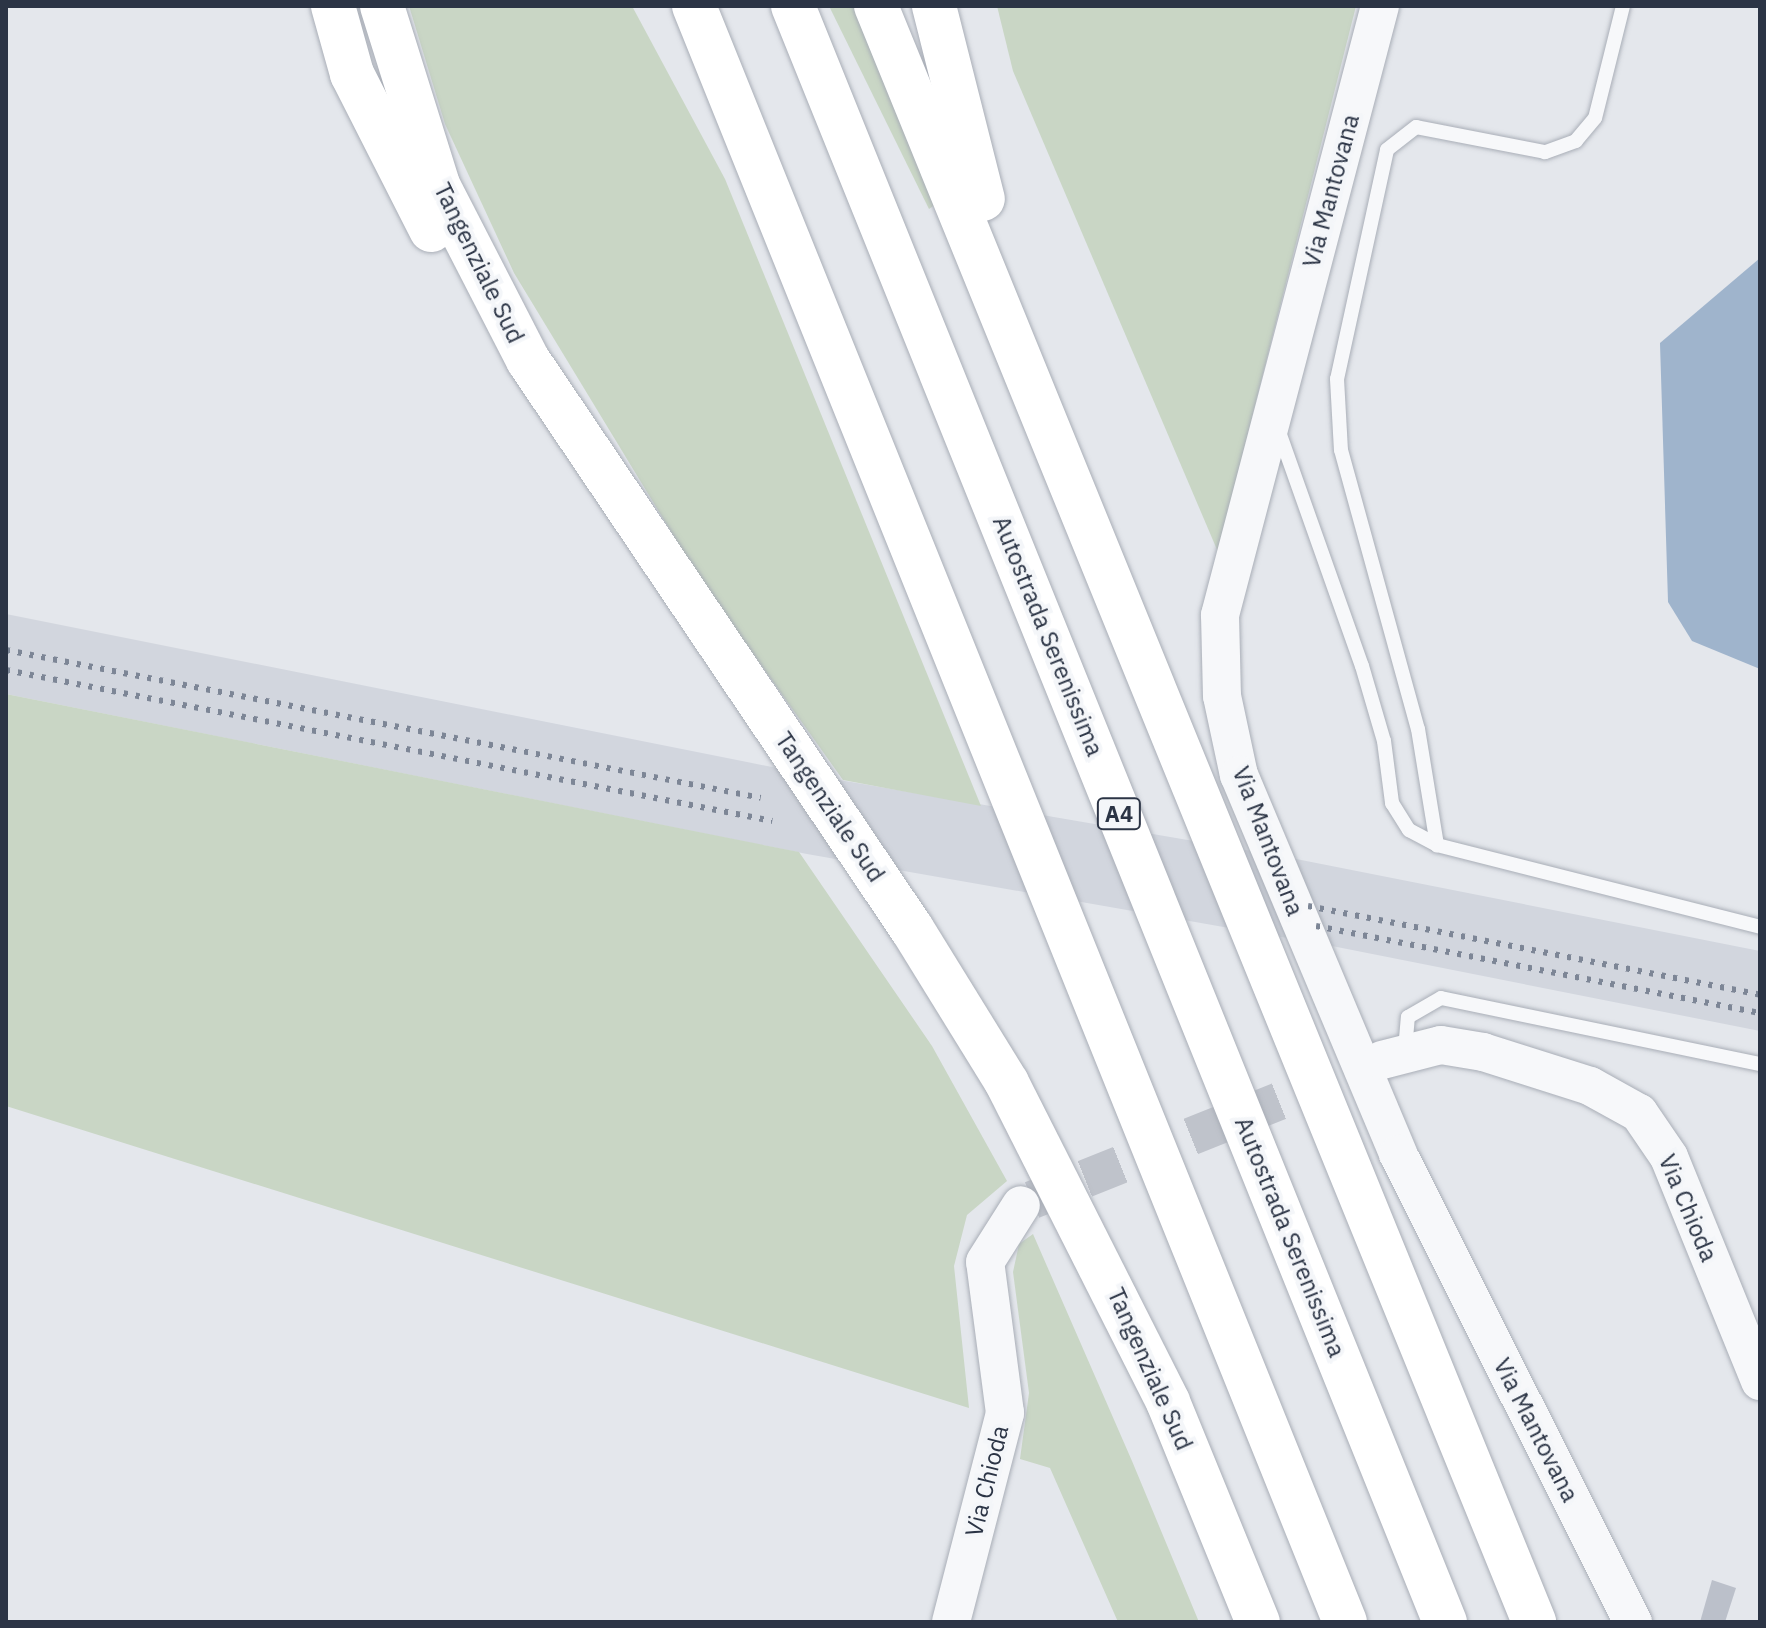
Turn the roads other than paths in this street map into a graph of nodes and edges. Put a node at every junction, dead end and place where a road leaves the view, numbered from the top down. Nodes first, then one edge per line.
1 (318, 6) edge
2 (333, 6) edge
3 (382, 6) edge
4 (694, 6) edge
5 (793, 6) edge
6 (876, 6) edge
7 (934, 6) edge
8 (1380, 6) edge
9 (1623, 6) edge
10 (352, 74) junction
11 (528, 360) junction
12 (1273, 414) junction
13 (1065, 469) junction
14 (1437, 845) junction
15 (1760, 927) edge
16 (1393, 1057) joint
17 (1760, 1064) edge
18 (1021, 1205) tunnel mouth
19 (1760, 1381) edge
20 (951, 1622) edge
21 (1258, 1622) edge
22 (1345, 1622) edge
23 (1445, 1622) edge
24 (1534, 1622) edge
25 (1633, 1622) edge

1 - 10 highway
2 - 10 highway
3 - 11 highway, Tangenziale Sud
4 - 22 highway
5 - 23 highway, Autostrada Serenissima / A4
6 - 13 highway
7 - 13 highway
8 - 12 street, Via Mantovana
9 - 14 lane
10 - 11 highway
11 - 21 highway, Tangenziale Sud
12 - 14 lane
12 - 25 street, Via Mantovana
13 - 24 highway
14 - 15 lane
16 - 17 lane
16 - 19 street, Via Chioda
18 - 20 street, Via Chioda

